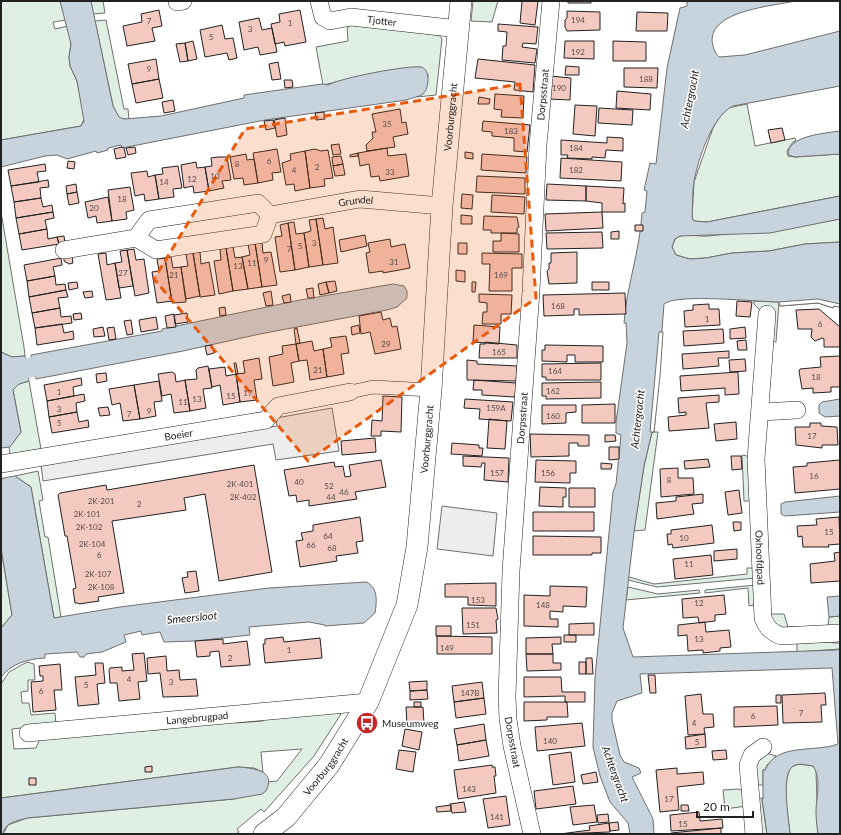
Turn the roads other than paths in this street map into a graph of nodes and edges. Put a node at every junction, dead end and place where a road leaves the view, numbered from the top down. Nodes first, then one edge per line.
1 (319, 1) edge
2 (462, 1) edge
3 (551, 1) edge
4 (459, 29) junction
5 (442, 206) junction
6 (270, 215) junction
7 (136, 238) junction
8 (64, 250) dead end
9 (767, 314) dead end
10 (431, 390) junction
11 (350, 392) joint
12 (797, 410) dead end
13 (760, 412) junction
14 (1, 464) edge
15 (840, 633) edge
16 (368, 702) junction
17 (28, 733) dead end
18 (763, 747) dead end
19 (264, 834) edge
20 (532, 834) edge
21 (754, 834) edge

1 - 4 street, Tjotter
2 - 4 street, Voorburggracht
3 - 20 street, Dorpsstraat
4 - 5 street, Voorburggracht
5 - 6 street, Grundel
5 - 10 street, Voorburggracht
6 - 7 street
6 - 7 street
7 - 8 street
9 - 13 street, Oxhoofdpad
10 - 11 street
10 - 16 street, Voorburggracht
11 - 14 street, Boeier
12 - 13 street
13 - 15 street, Oxhoofdpad
16 - 17 street, Langebrugpad
16 - 19 street, Voorburggracht
18 - 21 street

